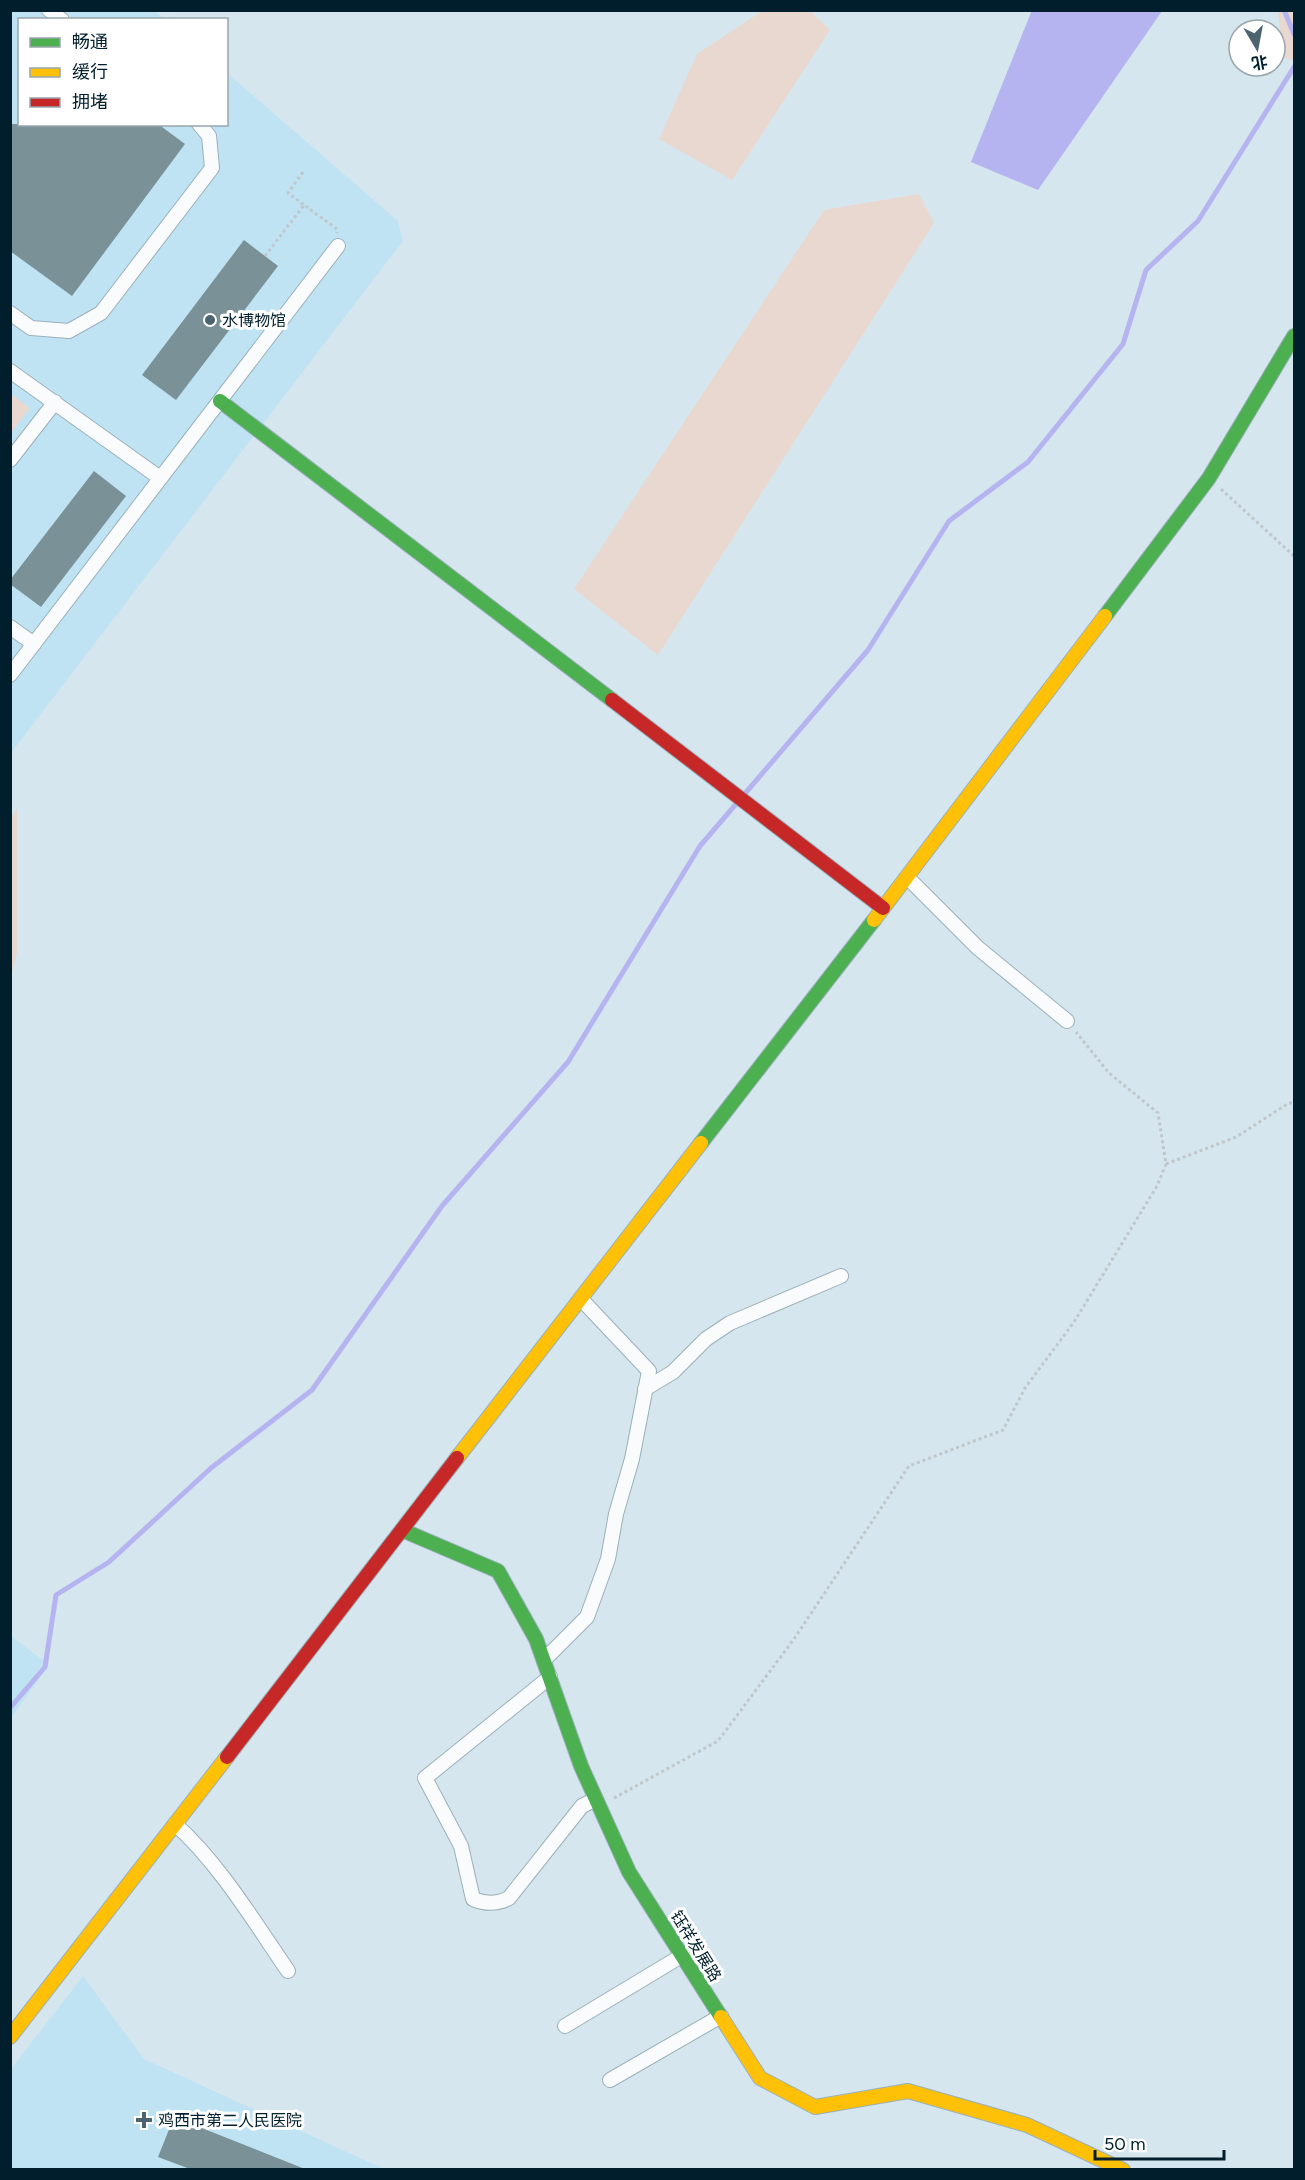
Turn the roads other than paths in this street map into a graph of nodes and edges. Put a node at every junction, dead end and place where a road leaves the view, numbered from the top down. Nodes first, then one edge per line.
1 (201, 126) edge
2 (338, 246) road end
3 (10, 313) edge
4 (1294, 336) edge
5 (10, 371) edge
6 (220, 401) junction
7 (55, 402) junction
8 (10, 460) edge
9 (160, 478) junction
10 (10, 627) edge
11 (34, 644) junction
12 (10, 675) edge
13 (907, 877) junction
14 (883, 908) junction
15 (1067, 1021) road end
16 (841, 1276) dead end
17 (580, 1299) junction
18 (645, 1389) junction
19 (402, 1530) junction
20 (544, 1660) junction
21 (550, 1677) junction
22 (598, 1802) junction
23 (175, 1824) junction
24 (683, 1956) junction
25 (288, 1971) dead end
26 (721, 2016) junction
27 (565, 2026) dead end
28 (10, 2037) edge
29 (610, 2080) dead end
30 (1123, 2169) edge

1 - 3 street
2 - 6 street
4 - 13 street
5 - 7 street
6 - 9 street
6 - 14 street
7 - 8 street
7 - 9 street
9 - 11 street
10 - 11 street
11 - 12 street
13 - 14 street
13 - 15 street
14 - 17 street
16 - 18 street
17 - 18 street
17 - 19 street
18 - 20 street
19 - 20 street, 钰祥发展路
19 - 23 street
20 - 21 street, 钰祥发展路
21 - 22 street, 钰祥发展路
21 - 22 street
22 - 24 street, 钰祥发展路
23 - 25 street
23 - 28 street
24 - 26 street, 钰祥发展路
24 - 27 street
26 - 29 street
26 - 30 street, 钰祥发展路

